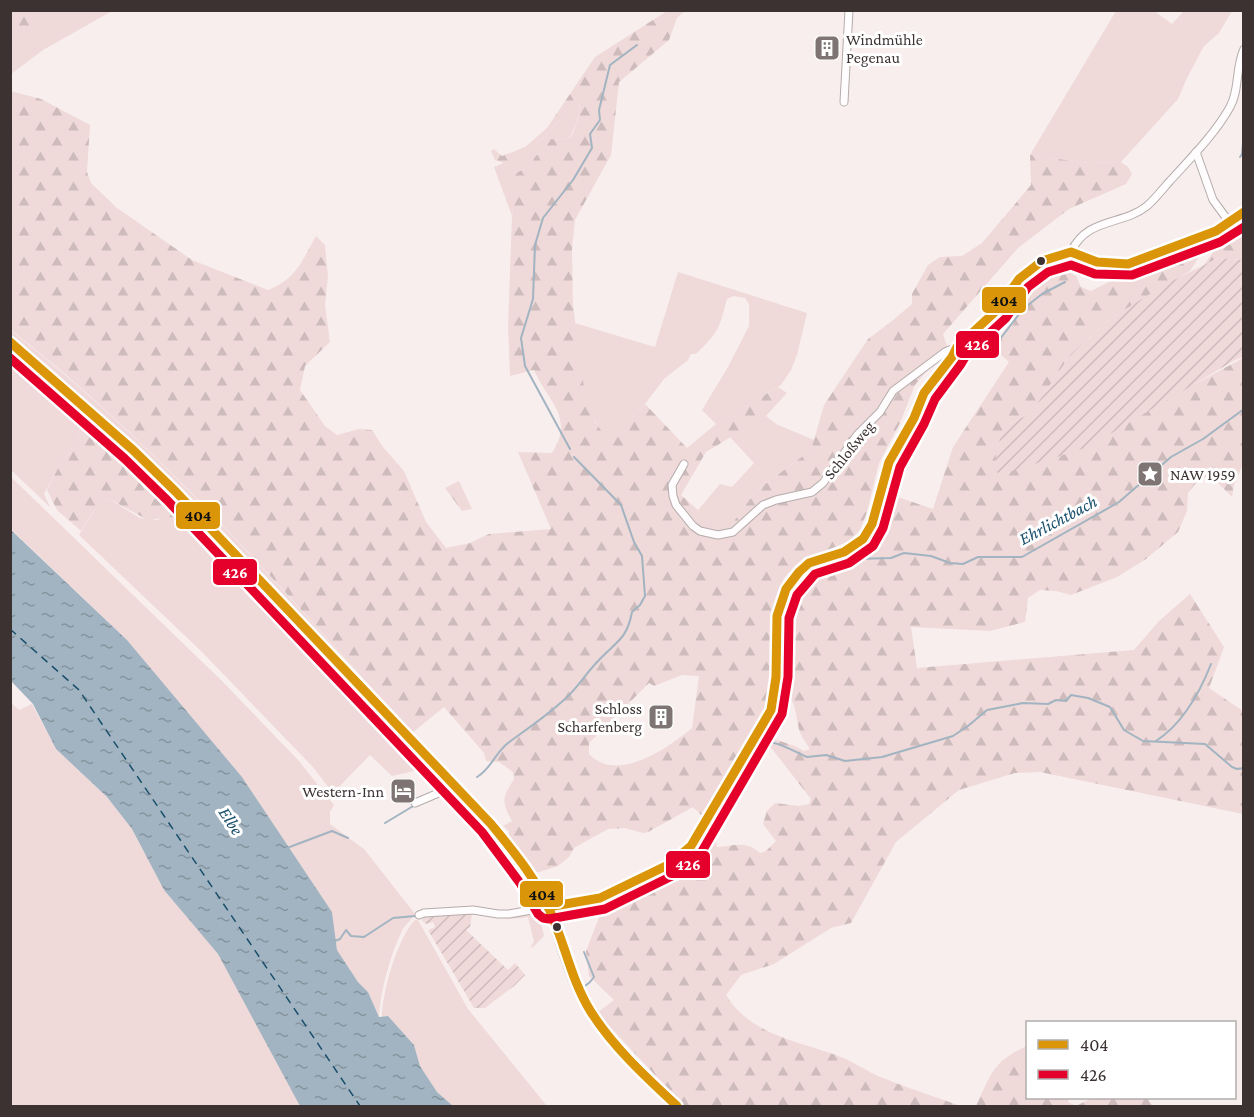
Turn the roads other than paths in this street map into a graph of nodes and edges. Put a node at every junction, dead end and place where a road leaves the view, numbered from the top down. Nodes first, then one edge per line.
1 (849, 10) edge
2 (1244, 49) edge
3 (1240, 81) edge
4 (843, 102) dead end
5 (1196, 152) junction
6 (1244, 212) edge
7 (1230, 223) junction
8 (1071, 252) junction
9 (10, 342) edge
10 (957, 347) junction
11 (684, 464) dead end
12 (455, 786) junction
13 (416, 803) dead end
14 (550, 910) junction
15 (419, 915) dead end
16 (677, 1107) edge

1 - 4 street
2 - 3 street
3 - 5 street
5 - 7 street
5 - 8 street
6 - 7 street
7 - 8 street
8 - 10 street
9 - 12 main road
10 - 11 street, Schloßweg
10 - 14 street
12 - 13 street
12 - 14 main road
14 - 15 street
14 - 16 main road

